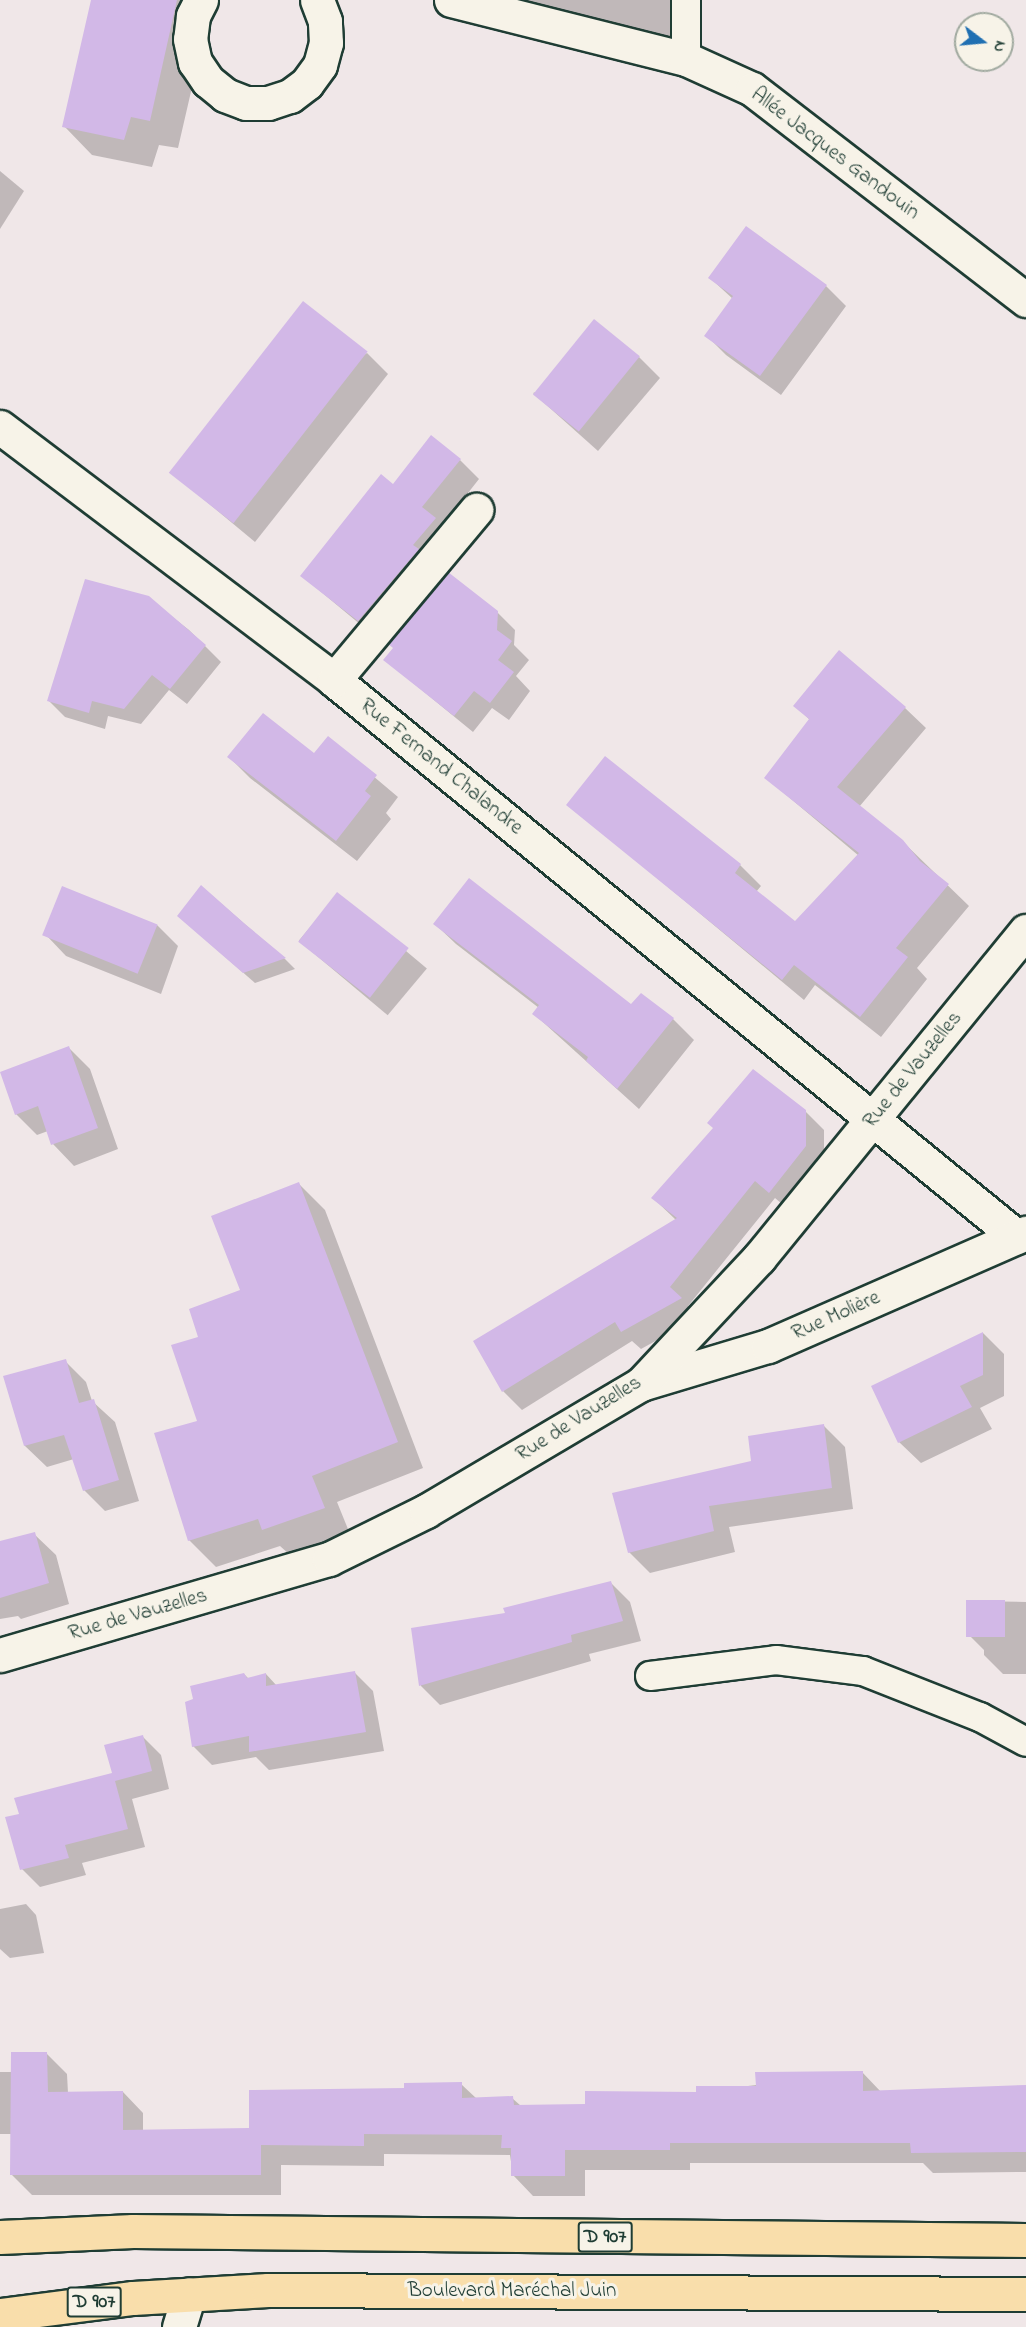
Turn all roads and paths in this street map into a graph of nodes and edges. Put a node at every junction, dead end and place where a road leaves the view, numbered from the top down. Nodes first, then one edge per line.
1 (201, 0) edge
2 (318, 0) edge
3 (451, 0) edge
4 (686, 0) edge
5 (686, 59) junction
6 (1026, 300) edge
7 (0, 427) edge
8 (476, 510) dead end
9 (334, 680) junction
10 (1026, 931) edge
11 (872, 1120) junction
12 (1022, 1235) edge
13 (641, 1384) junction
14 (0, 1655) edge
15 (650, 1676) dead end
16 (1026, 1742) edge
17 (0, 2237) edge
18 (1026, 2240) edge
19 (189, 2294) junction
20 (1026, 2294) edge
21 (0, 2315) edge
22 (179, 2327) edge

1 - 2 street
3 - 5 street, Allée Jacques Gandouin
4 - 5 lane
5 - 6 street, Allée Jacques Gandouin
7 - 9 street, Rue Fernand Chalandre
8 - 9 street
9 - 11 street, Rue Fernand Chalandre
10 - 11 street, Rue de Vauzelles
11 - 12 street, Rue Fernand Chalandre
11 - 13 street, Rue de Vauzelles
12 - 13 street, Rue Molière
13 - 14 street, Rue de Vauzelles
15 - 16 lane
17 - 18 main road, D 907
19 - 20 main road, Boulevard Maréchal Juin / D 907
19 - 21 main road, Boulevard Maréchal Juin / D 907
19 - 22 street

